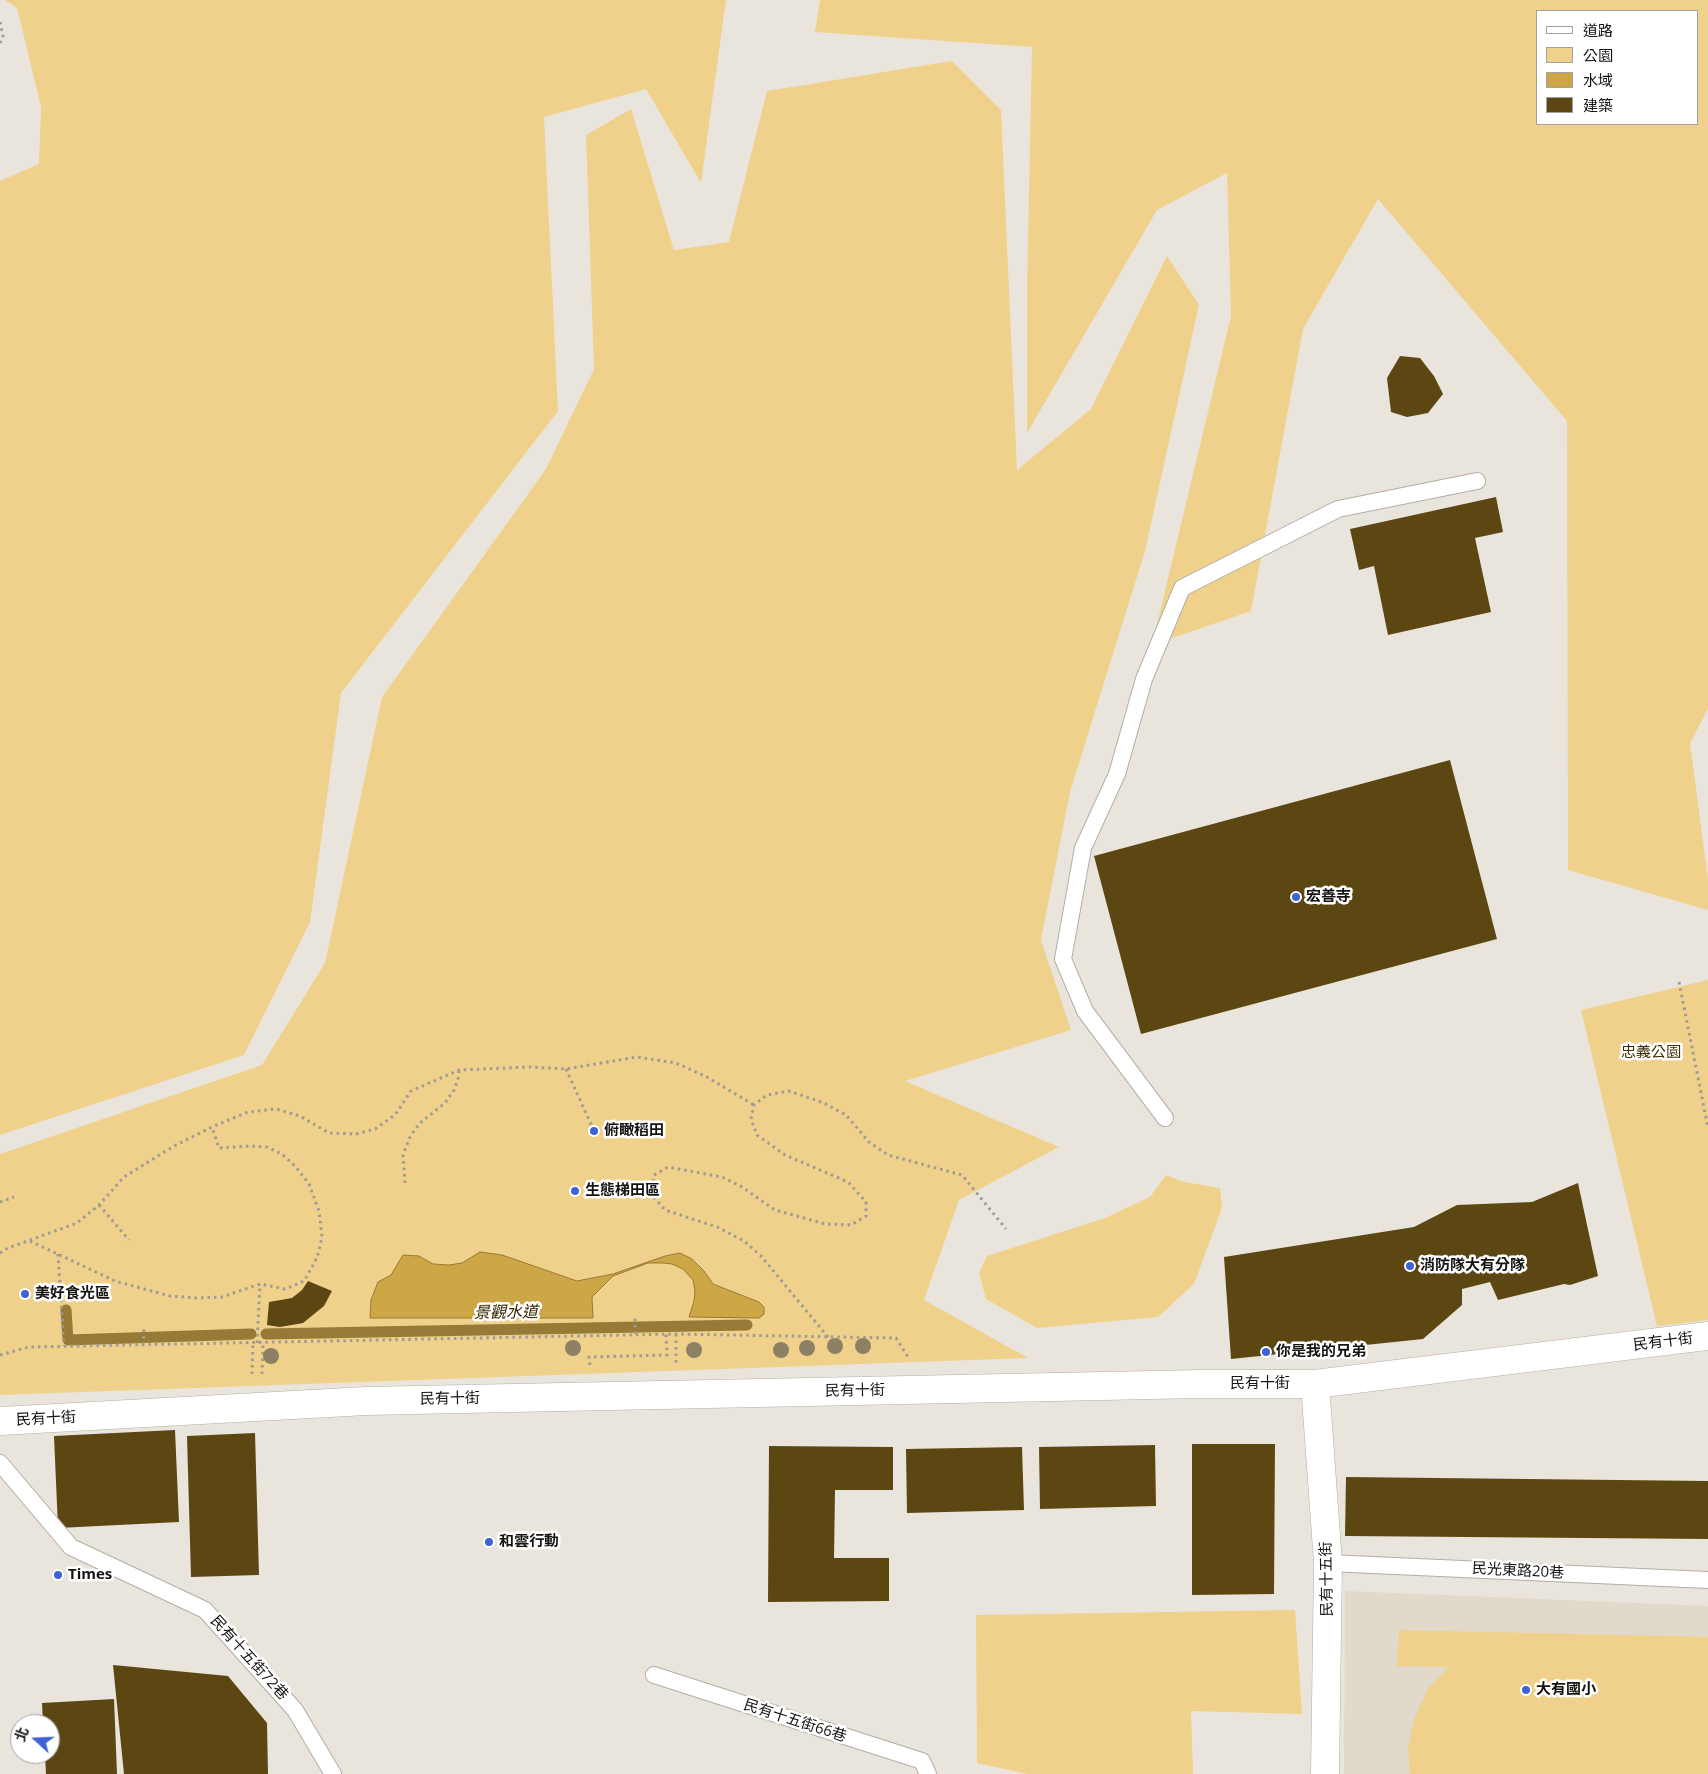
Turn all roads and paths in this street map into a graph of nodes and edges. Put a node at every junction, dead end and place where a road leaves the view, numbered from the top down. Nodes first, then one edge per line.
1 (0, 22) edge
2 (0, 43) edge
3 (1476, 481) dead end
4 (1679, 982) dead end
5 (566, 1069) junction
6 (459, 1070) junction
7 (754, 1105) junction
8 (1165, 1118) dead end
9 (212, 1127) junction
10 (1708, 1128) edge
11 (594, 1131) dead end
12 (405, 1183) dead end
13 (14, 1197) dead end
14 (0, 1202) edge
15 (99, 1205) junction
16 (1006, 1229) dead end
17 (30, 1240) junction
18 (129, 1240) dead end
19 (0, 1253) edge
20 (58, 1254) junction
21 (260, 1284) junction
22 (636, 1318) dead end
23 (144, 1328) dead end
24 (635, 1334) junction
25 (1708, 1336) edge
26 (828, 1337) junction
27 (896, 1338) dead end
28 (257, 1343) junction
29 (144, 1345) junction
30 (64, 1346) junction
31 (0, 1355) edge
32 (1315, 1384) junction
33 (0, 1421) edge
34 (0, 1463) edge
35 (1328, 1563) junction
36 (1708, 1580) edge
37 (654, 1676) dead end
38 (333, 1774) edge
39 (928, 1774) edge
40 (1325, 1774) edge

1 - 2 path
3 - 8 lane
4 - 10 path
5 - 6 path
5 - 7 path
5 - 11 path
6 - 9 path
6 - 12 path
7 - 16 path
7 - 26 path
9 - 15 path
9 - 21 path
13 - 14 path
15 - 17 path
15 - 18 path
17 - 19 path
17 - 20 path
20 - 21 path
20 - 30 path
21 - 28 path
22 - 24 path
23 - 29 path
24 - 26 path
24 - 28 path
25 - 32 street, 民有十街
26 - 27 path
28 - 29 path
29 - 30 path
30 - 31 path
32 - 33 street, 民有十街
32 - 35 street, 民有十五街
34 - 38 lane, 民有十五街72巷
35 - 36 lane, 民光東路20巷
35 - 40 street, 民有十五街
37 - 39 lane, 民有十五街66巷

